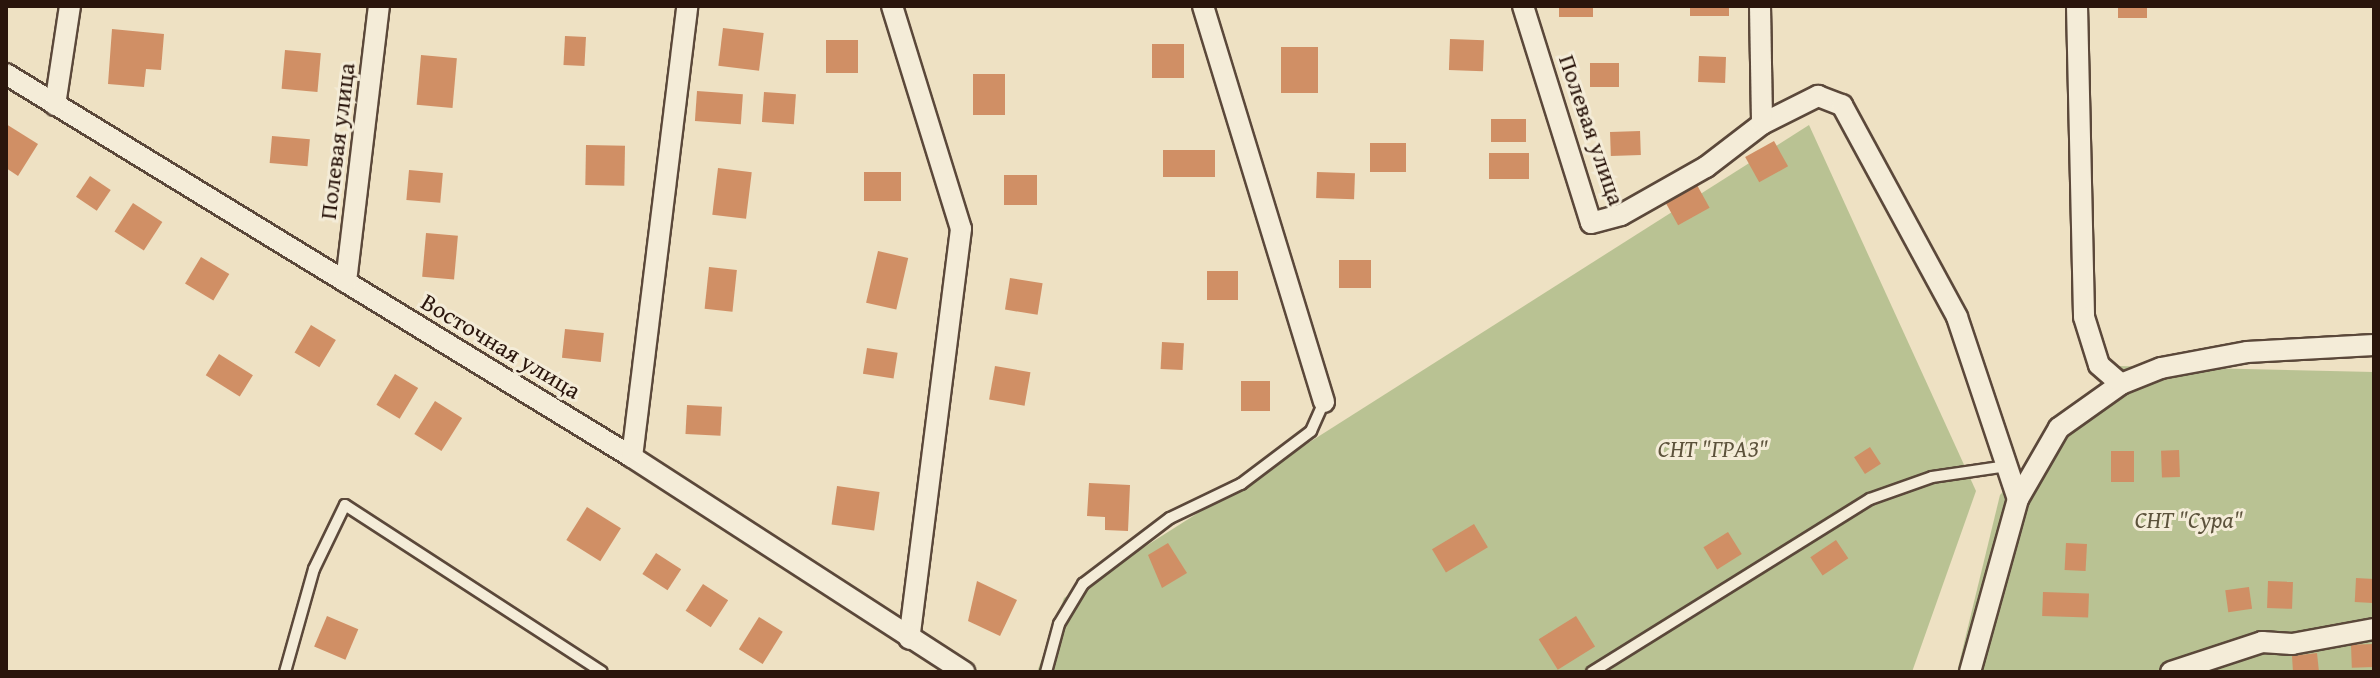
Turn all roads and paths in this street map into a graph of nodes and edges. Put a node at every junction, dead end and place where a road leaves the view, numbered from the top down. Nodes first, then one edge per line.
1 (70, 6) edge
2 (379, 6) edge
3 (687, 6) edge
4 (892, 6) edge
5 (1203, 6) edge
6 (1523, 6) edge
7 (1760, 6) edge
8 (2077, 6) edge
9 (6, 74) edge
10 (55, 105) junction
11 (1762, 124) junction
12 (346, 282) junction
13 (2374, 345) edge
14 (2121, 384) junction
15 (1324, 402) joint
16 (632, 457) junction
17 (2007, 466) junction
18 (2018, 499) junction
19 (2374, 629) edge
20 (909, 639) junction
21 (285, 672) edge
22 (602, 672) edge
23 (964, 672) edge
24 (1046, 672) edge
25 (1592, 672) edge
26 (1970, 672) edge
27 (2171, 672) edge

1 - 10 street
2 - 12 street, Полевая улица
3 - 16 street
4 - 20 street
5 - 15 street
6 - 11 street, Полевая улица
7 - 11 street
8 - 14 street
9 - 10 street, Восточная улица
10 - 12 street, Восточная улица
11 - 17 street
12 - 16 street, Восточная улица
13 - 14 street
14 - 18 street
15 - 24 lane
16 - 20 street, Восточная улица
17 - 18 street
17 - 25 lane
18 - 26 street
19 - 27 street
20 - 23 street, Восточная улица
21 - 22 lane

